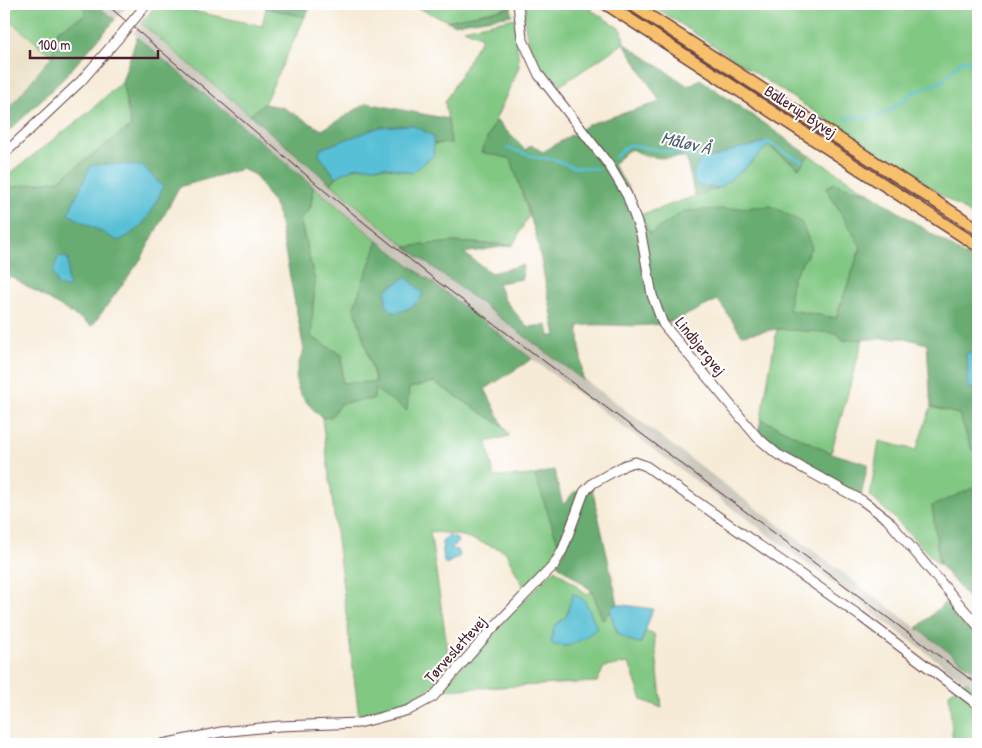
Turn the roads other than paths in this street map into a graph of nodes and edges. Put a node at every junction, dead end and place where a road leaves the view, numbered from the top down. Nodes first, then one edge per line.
1 (518, 4) edge
2 (606, 4) edge
3 (631, 4) edge
4 (144, 7) edge
5 (4, 154) edge
6 (978, 229) edge
7 (978, 246) edge
8 (978, 626) edge
9 (978, 705) edge
10 (163, 744) edge

1 - 8 street, Lindbjergvej
2 - 7 main road, Ballerup Byvej
3 - 6 main road, Ballerup Byvej
4 - 5 street, bridge
9 - 10 street, Tørveslettevej

